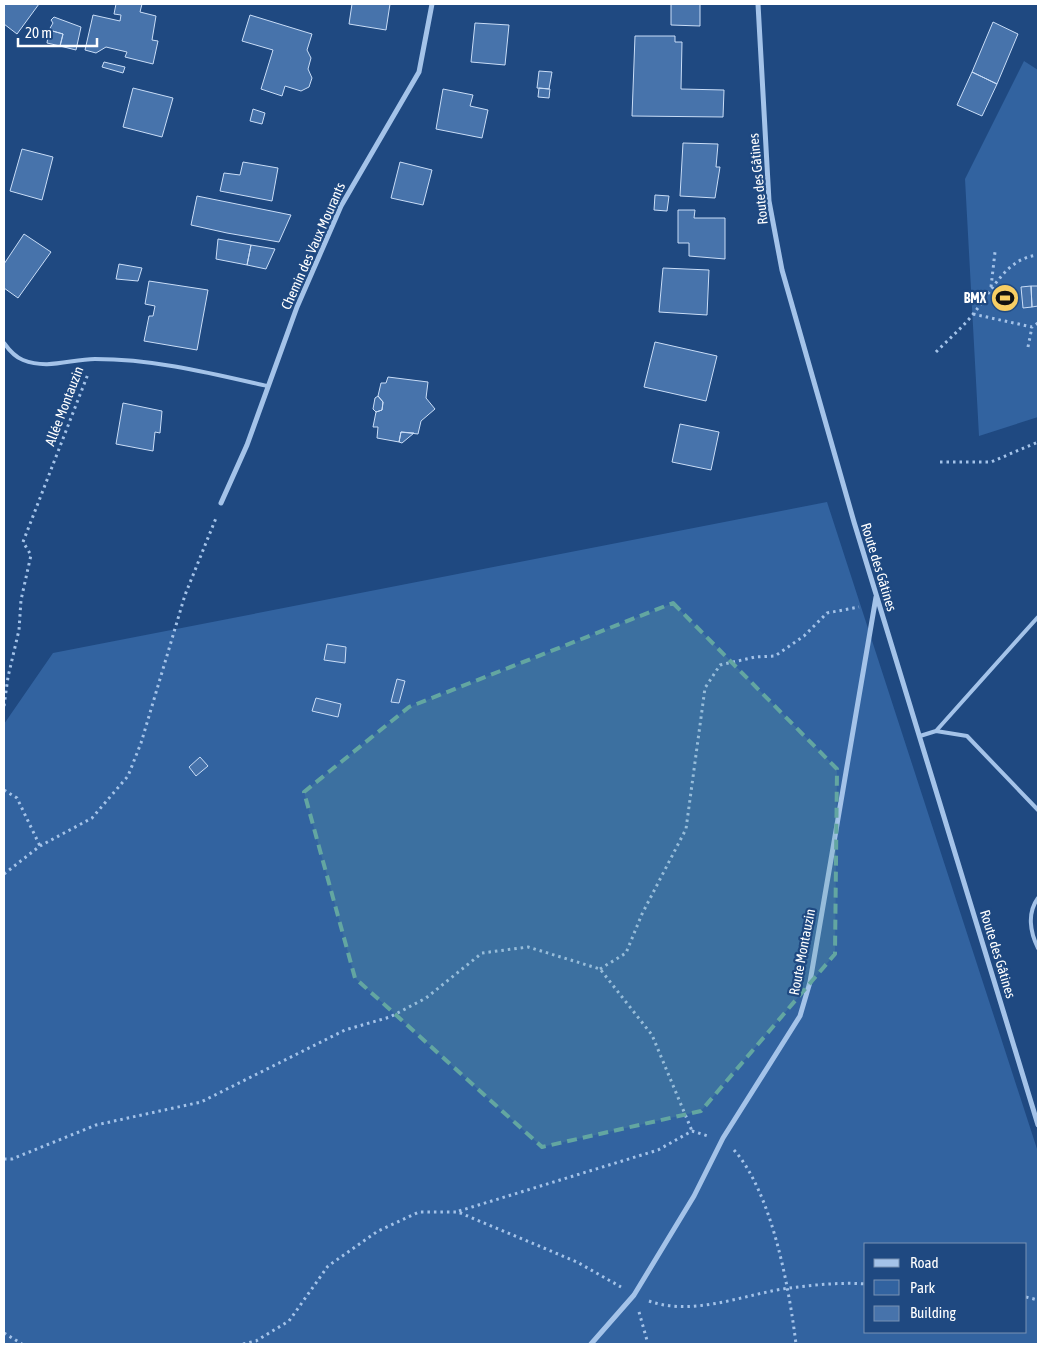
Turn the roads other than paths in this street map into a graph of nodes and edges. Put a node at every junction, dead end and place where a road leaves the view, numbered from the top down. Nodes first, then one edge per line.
1 (432, 4) edge
2 (758, 4) edge
3 (4, 343) edge
4 (267, 386) junction
5 (221, 503) road end
6 (876, 596) junction
7 (1038, 617) edge
8 (936, 731) junction
9 (920, 736) junction
10 (1038, 810) edge
11 (1038, 898) edge
12 (1038, 948) edge
13 (1038, 1125) edge
14 (591, 1344) edge

1 - 4 street, Chemin des Vaux Mourants
2 - 6 street, Route des Gâtines
3 - 4 lane, Allée Montauzin
4 - 5 street, Chemin des Vaux Mourants
6 - 9 street, Route des Gâtines
6 - 14 street, Route Montauzin
7 - 8 lane
8 - 9 lane
8 - 10 lane
9 - 13 street, Route des Gâtines
11 - 12 lane

